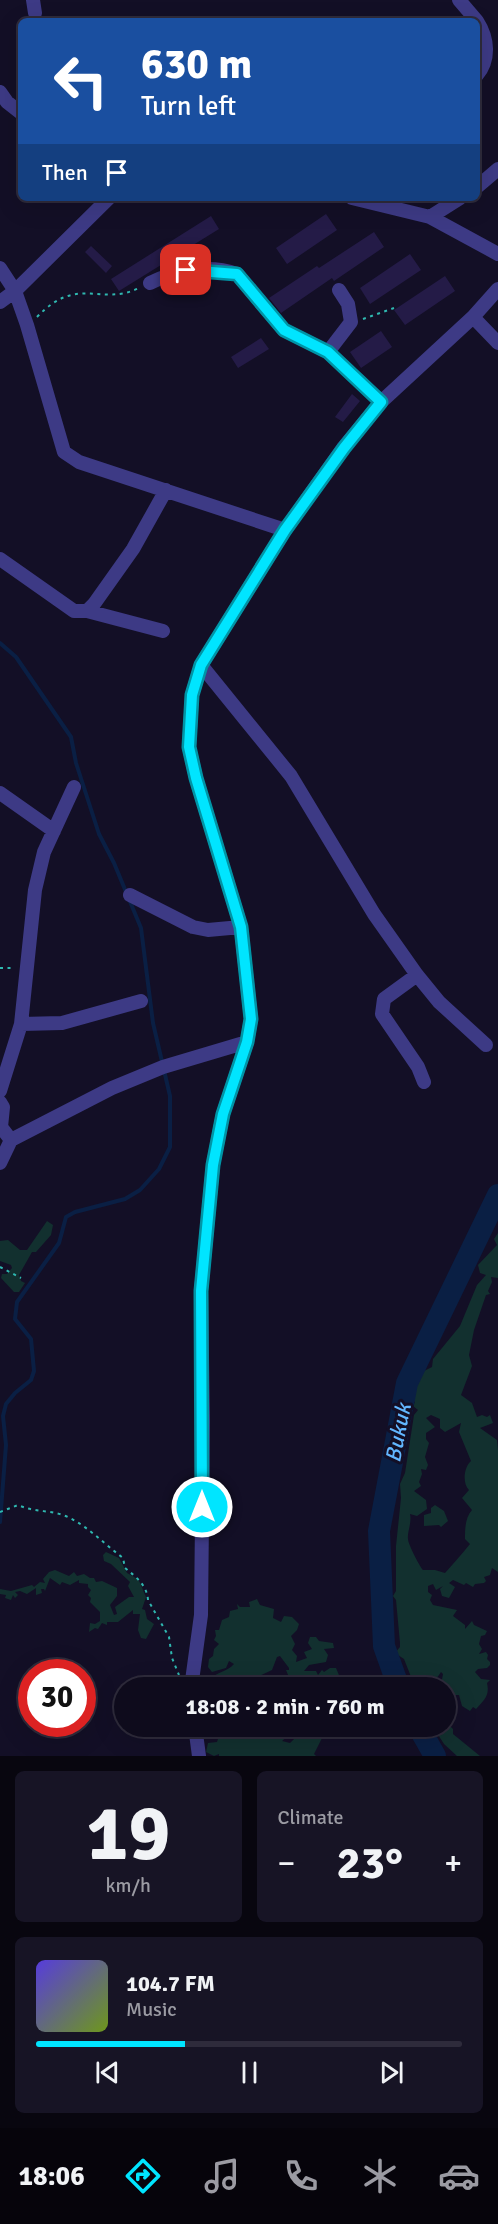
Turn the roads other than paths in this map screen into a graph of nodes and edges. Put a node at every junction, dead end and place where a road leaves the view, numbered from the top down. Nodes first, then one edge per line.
1 (459, 0) edge
2 (474, 18) edge
3 (480, 28) edge
4 (480, 70) edge
5 (0, 92) edge
6 (18, 110) edge
7 (498, 169) edge
8 (480, 184) edge
9 (106, 201) edge
10 (364, 201) edge
11 (455, 201) edge
12 (429, 217) junction
13 (498, 254) edge
14 (0, 268) edge
15 (150, 283) road end
16 (498, 289) edge
17 (339, 290) dead end
18 (15, 291) junction
19 (0, 302) edge
20 (473, 316) junction
21 (498, 343) edge
22 (328, 352) junction
23 (381, 402) junction
24 (166, 490) junction
25 (285, 530) junction
26 (0, 559) edge
27 (87, 611) junction
28 (163, 631) dead end
29 (201, 665) junction
30 (74, 787) dead end
31 (0, 793) edge
32 (54, 831) junction
33 (130, 894) dead end
34 (241, 927) junction
35 (417, 975) junction
36 (141, 1001) dead end
37 (21, 1024) junction
38 (247, 1042) junction
39 (486, 1045) dead end
40 (424, 1082) dead end
41 (0, 1091) edge
42 (0, 1102) edge
43 (1, 1126) edge
44 (11, 1140) junction
45 (0, 1163) edge
46 (188, 1677) edge
47 (196, 1737) edge
48 (199, 1756) edge

1 - 2 street
3 - 4 street
5 - 6 street
7 - 8 street
9 - 18 street
10 - 12 street
11 - 12 street
12 - 13 street
14 - 18 street
15 - 22 street
16 - 20 street
17 - 22 street
18 - 19 street
18 - 24 street
20 - 21 street
20 - 23 street
22 - 23 street
23 - 25 street
24 - 25 street
24 - 27 street
25 - 29 street
26 - 27 street
27 - 28 street
29 - 34 street
29 - 35 street
30 - 32 street
31 - 32 street
32 - 37 street
33 - 34 street
34 - 38 street
35 - 39 street
35 - 40 street
36 - 37 street
37 - 41 street
38 - 44 street
38 - 46 street
42 - 43 street
43 - 44 street
44 - 45 street
47 - 48 street

